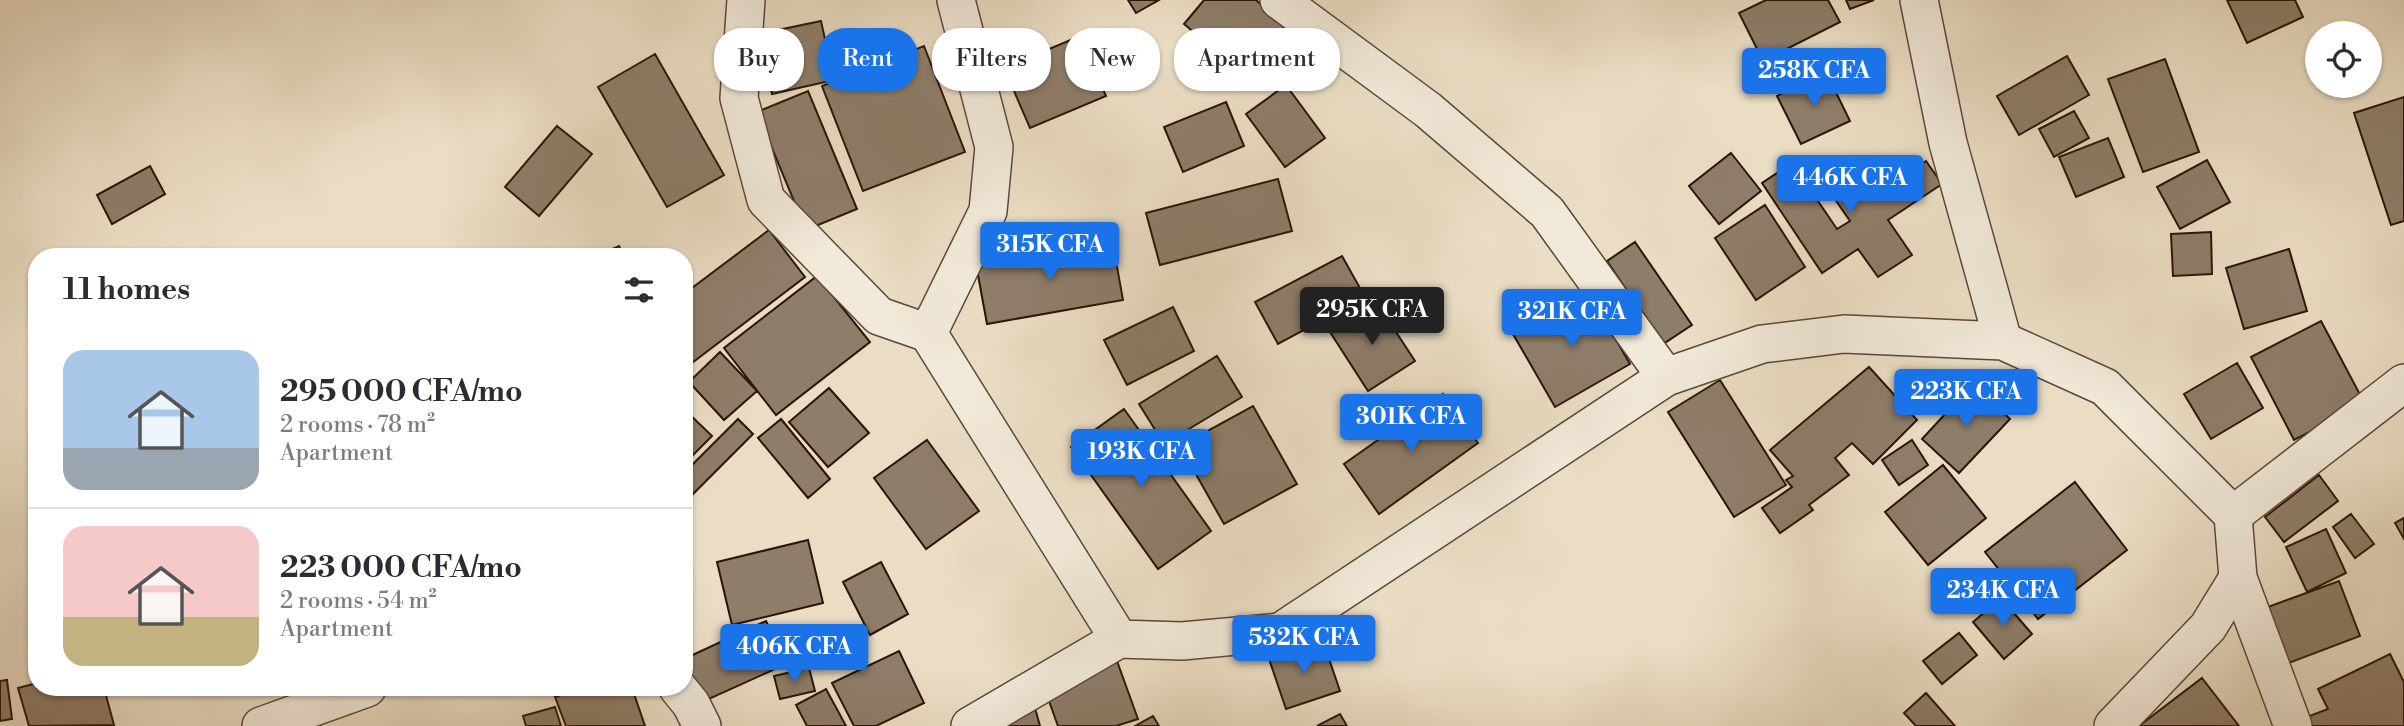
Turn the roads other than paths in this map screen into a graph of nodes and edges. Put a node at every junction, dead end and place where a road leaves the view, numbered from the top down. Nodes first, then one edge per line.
1 (746, 0) edge
2 (956, 0) edge
3 (1279, 0) edge
4 (1919, 0) edge
5 (928, 333) junction
6 (2003, 341) junction
7 (1666, 377) junction
8 (2404, 383) edge
9 (2233, 515) junction
10 (2238, 578) junction
11 (1119, 639) junction
12 (345, 696) edge
13 (684, 696) edge
14 (261, 726) edge
15 (702, 726) edge
16 (970, 726) edge
17 (2113, 726) edge
18 (2293, 726) edge

1 - 5 street
2 - 5 street
3 - 7 street
4 - 6 street
5 - 11 street
6 - 7 street
6 - 9 street
7 - 11 street
8 - 9 street
9 - 10 street
10 - 17 street
10 - 18 street
11 - 16 street
12 - 14 street
13 - 15 street

